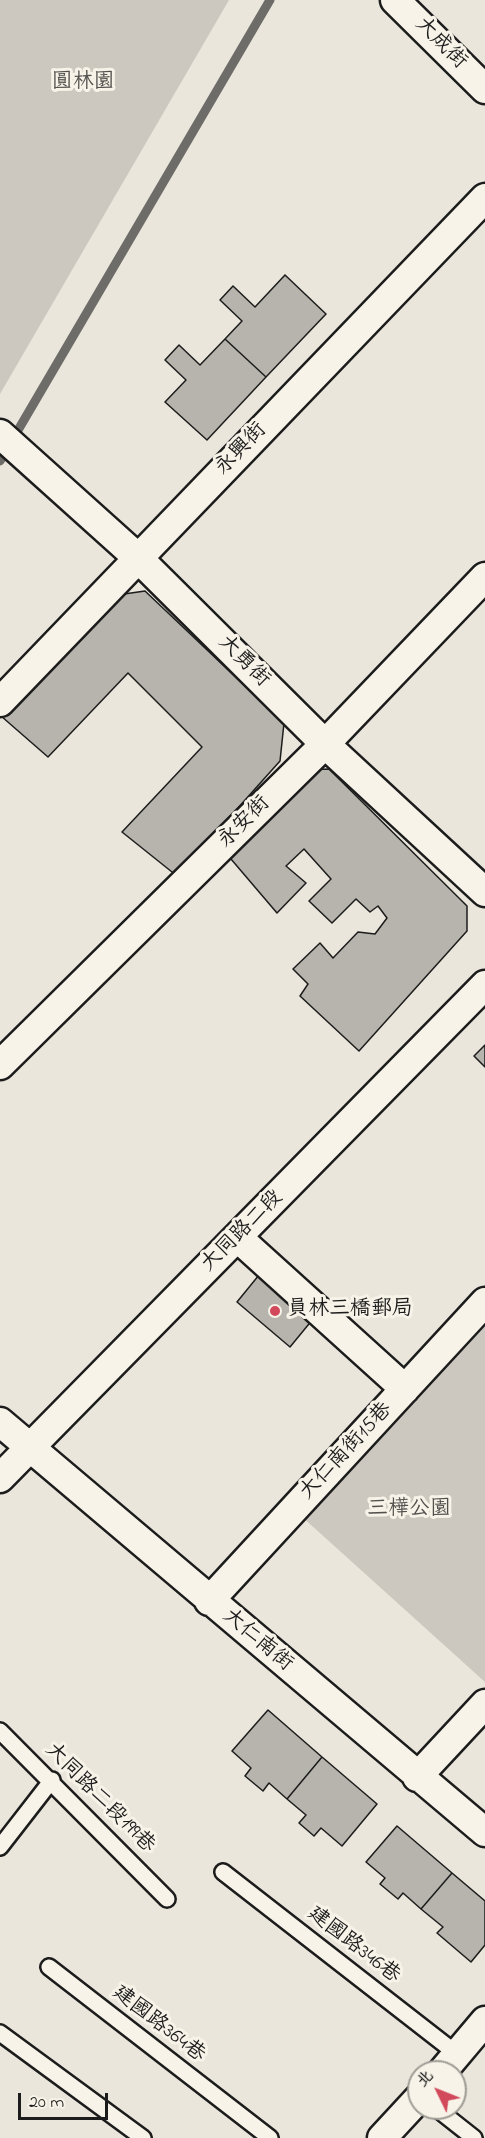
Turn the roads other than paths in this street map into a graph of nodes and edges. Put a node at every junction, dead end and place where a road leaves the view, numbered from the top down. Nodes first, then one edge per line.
1 (395, 0) edge
2 (485, 89) edge
3 (485, 198) edge
4 (0, 434) edge
5 (138, 558) junction
6 (485, 577) edge
7 (0, 702) edge
8 (325, 744) junction
9 (485, 892) edge
10 (485, 985) edge
11 (0, 1065) edge
12 (237, 1237) junction
13 (485, 1302) edge
14 (405, 1389) junction
15 (0, 1422) edge
16 (29, 1449) junction
17 (0, 1478) edge
18 (209, 1601) junction
19 (485, 1704) edge
20 (0, 1731) edge
21 (417, 1777) junction
22 (52, 1780) junction
23 (485, 1832) edge
24 (0, 1847) edge
25 (223, 1872) dead end
26 (167, 1899) dead end
27 (48, 1967) dead end
28 (485, 2021) edge
29 (0, 2033) edge
30 (445, 2060) edge
31 (452, 2060) edge
32 (407, 2110) edge
33 (451, 2120) edge
34 (143, 2138) edge
35 (270, 2138) edge
36 (382, 2138) edge
37 (474, 2138) edge

1 - 2 street, 大成街
3 - 5 street, 永興街
4 - 5 street, 大勇街
5 - 7 street, 永興街
5 - 8 street, 大勇街
6 - 8 street, 永安街
8 - 9 street, 大勇街
8 - 11 street, 永安街
10 - 12 street, 大同路二段
12 - 14 street
12 - 16 street, 大同路二段
13 - 14 street, 大仁南街15巷
14 - 18 street, 大仁南街15巷
15 - 16 street, 大仁南街
16 - 17 street, 大同路二段
16 - 18 street, 大仁南街
18 - 21 street, 大仁南街
19 - 21 street
20 - 22 lane, 大同路二段199巷
21 - 23 street, 大仁南街
22 - 24 lane
22 - 26 lane, 大同路二段199巷
25 - 30 lane, 建國路346巷
27 - 35 lane, 建國路364巷
28 - 31 street
29 - 34 lane
32 - 36 street
33 - 37 lane

